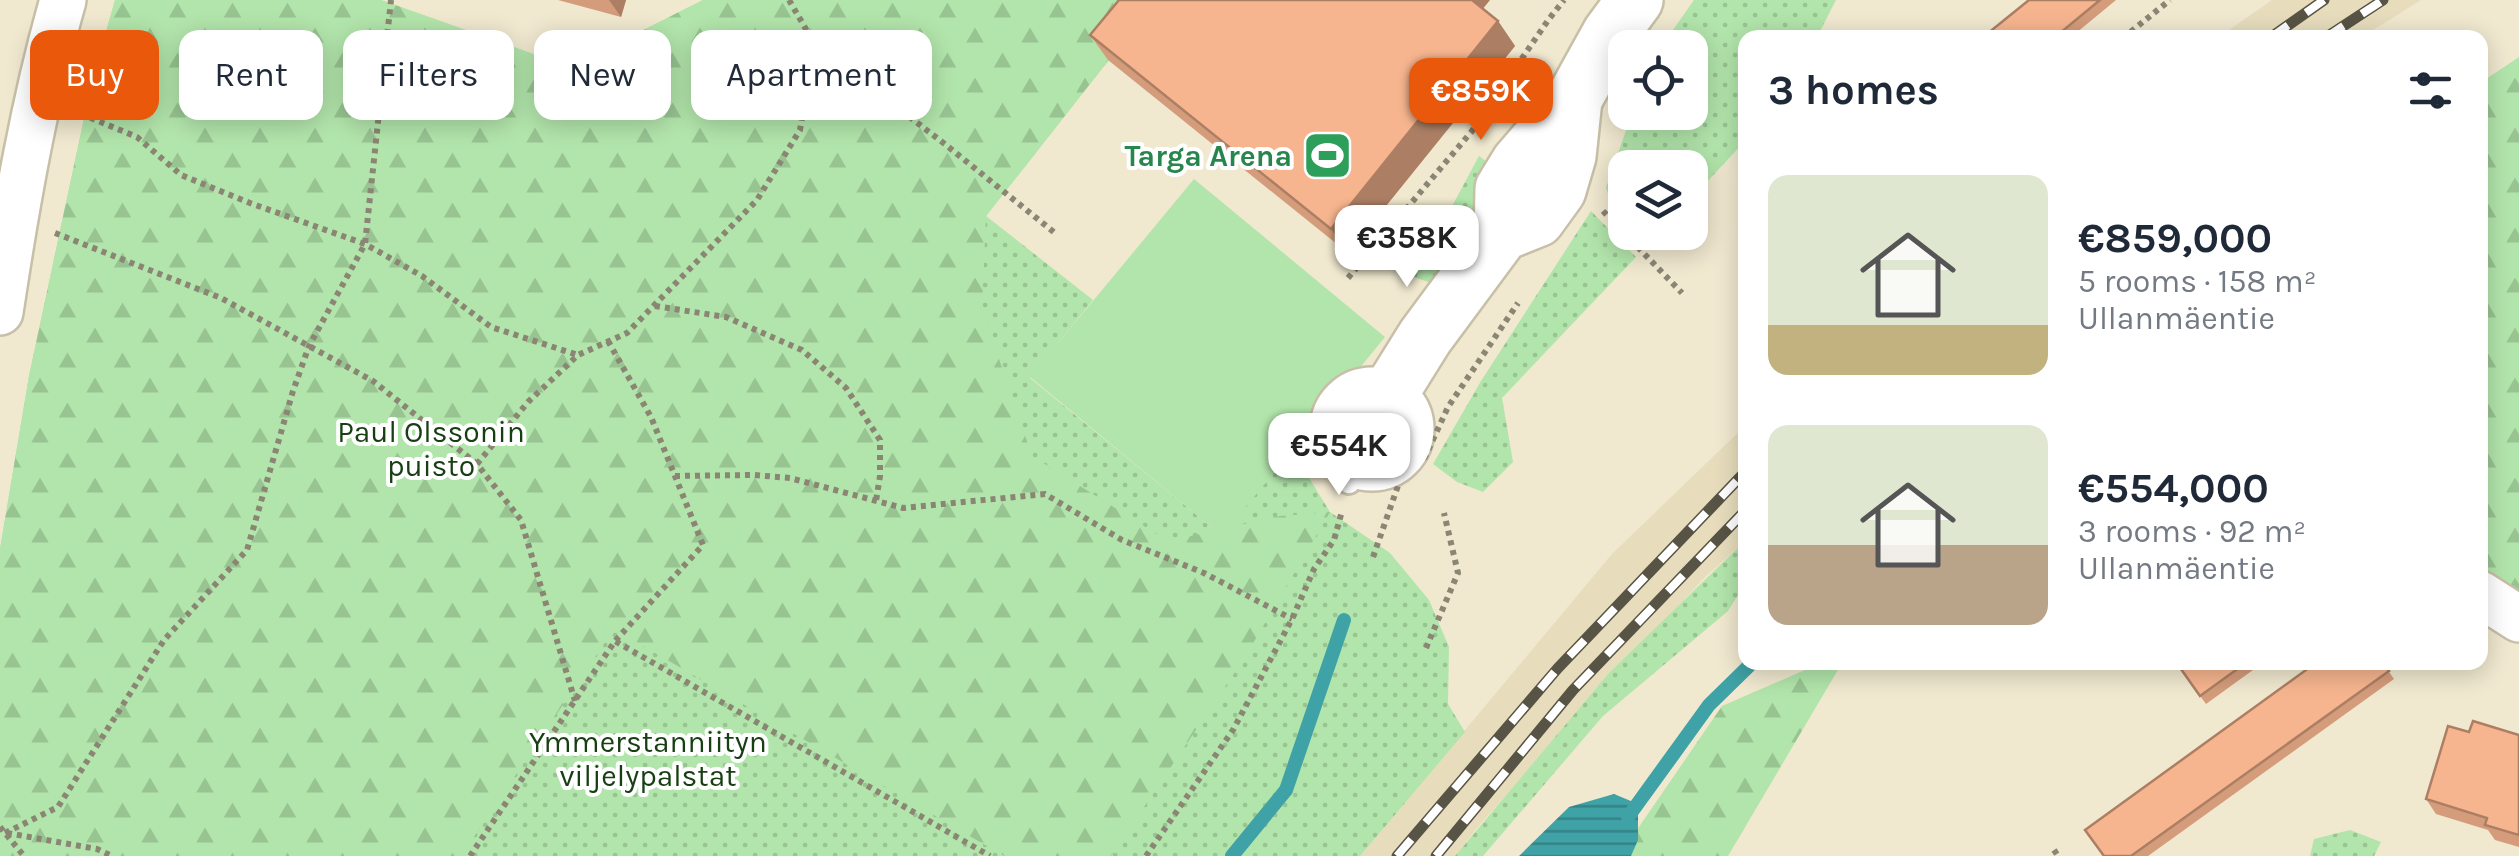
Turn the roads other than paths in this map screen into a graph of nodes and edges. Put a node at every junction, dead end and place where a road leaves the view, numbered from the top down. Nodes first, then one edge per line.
1 (64, 0) edge
2 (1635, 0) edge
3 (0, 309) edge
4 (1367, 473) road end
5 (2488, 599) edge
6 (2519, 619) edge

1 - 3 street
2 - 4 street
5 - 6 street

